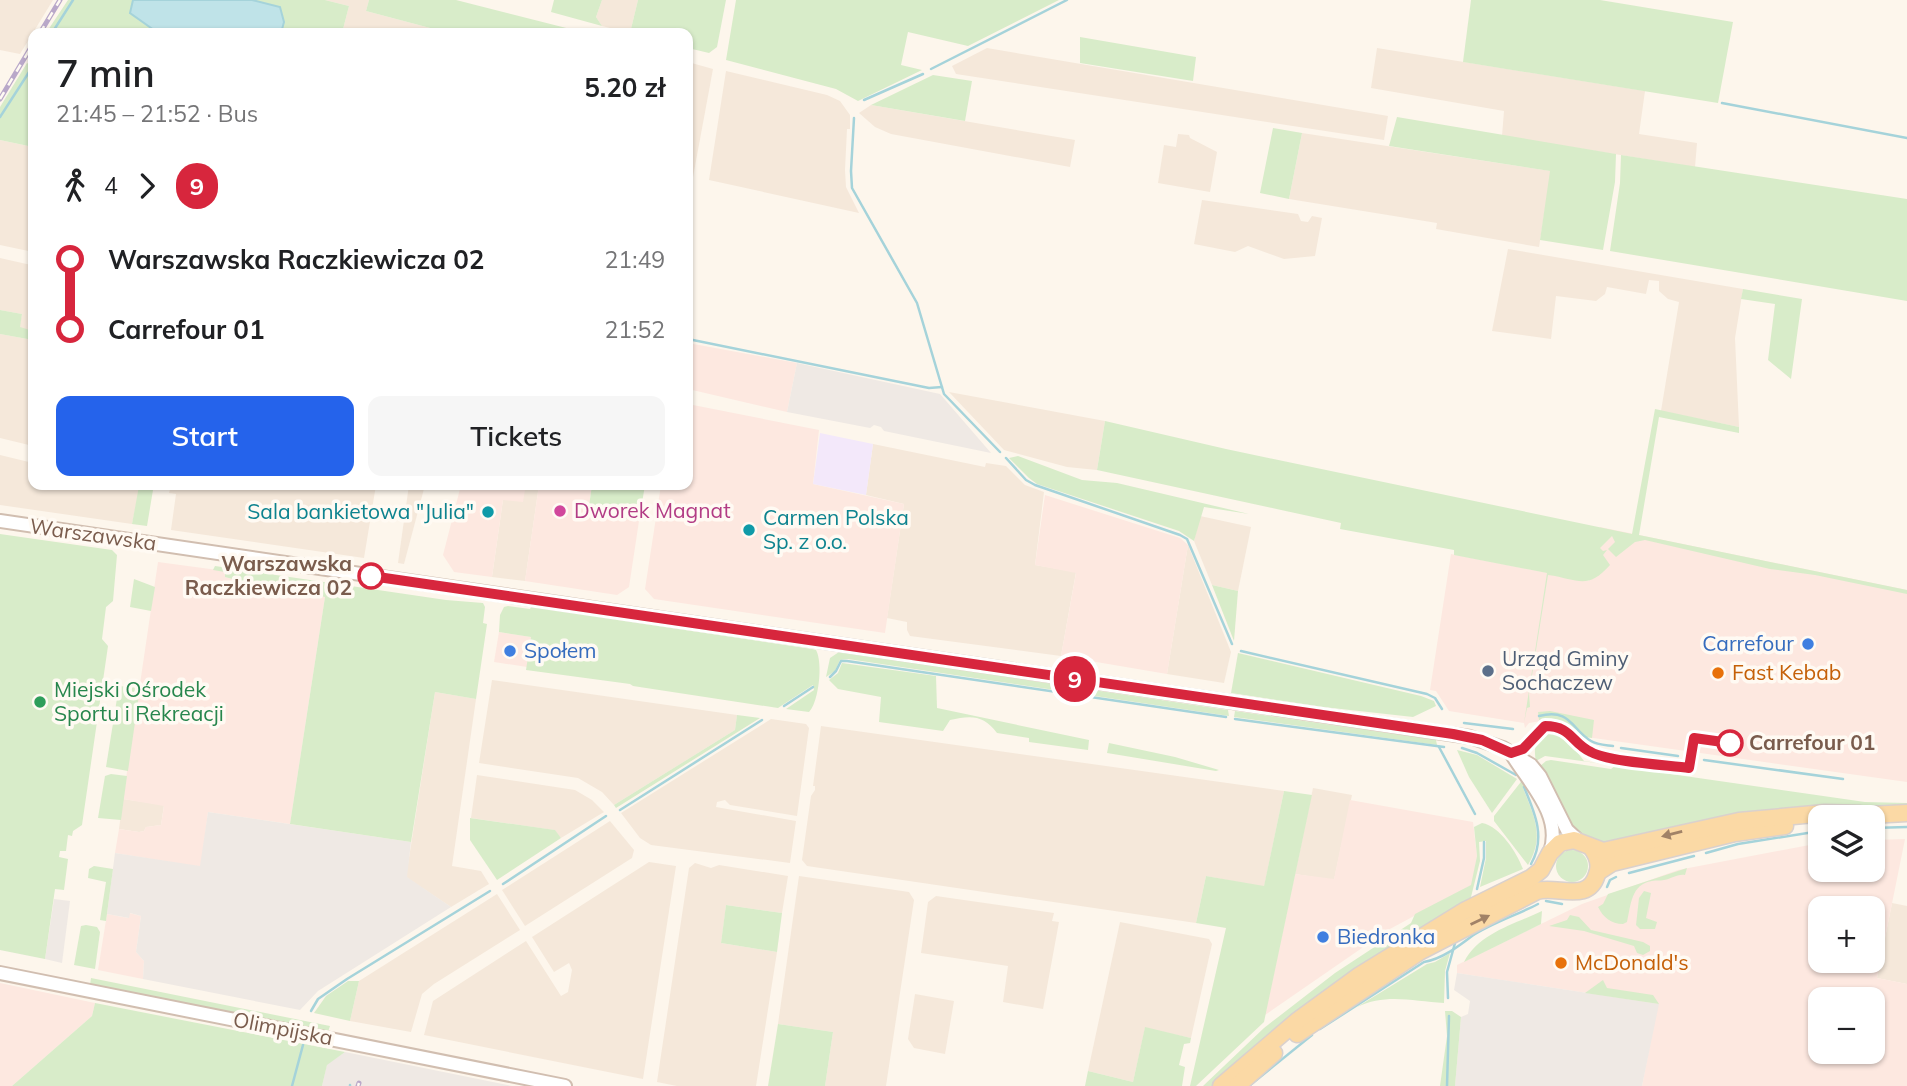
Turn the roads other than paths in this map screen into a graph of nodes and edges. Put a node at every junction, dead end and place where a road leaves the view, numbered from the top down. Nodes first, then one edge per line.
1 (0, 521) edge
2 (1511, 753) junction
3 (1907, 813) edge
4 (1885, 814) edge
5 (1808, 815) edge
6 (1808, 823) edge
7 (1585, 844) junction
8 (1549, 857) junction
9 (1598, 872) junction
10 (1561, 890) junction
11 (0, 973) edge
12 (565, 1086) edge
13 (1221, 1086) edge
14 (1237, 1086) edge

1 - 2 street, Warszawska
2 - 7 street, Warszawska
2 - 8 street
3 - 4 main road
5 -> 7 main road
6 - 9 main road
7 - 8 main road
7 - 9 main road
8 - 10 main road
8 - 13 main road
9 - 10 main road
14 -> 10 main road
11 - 12 street, Olimpijska

